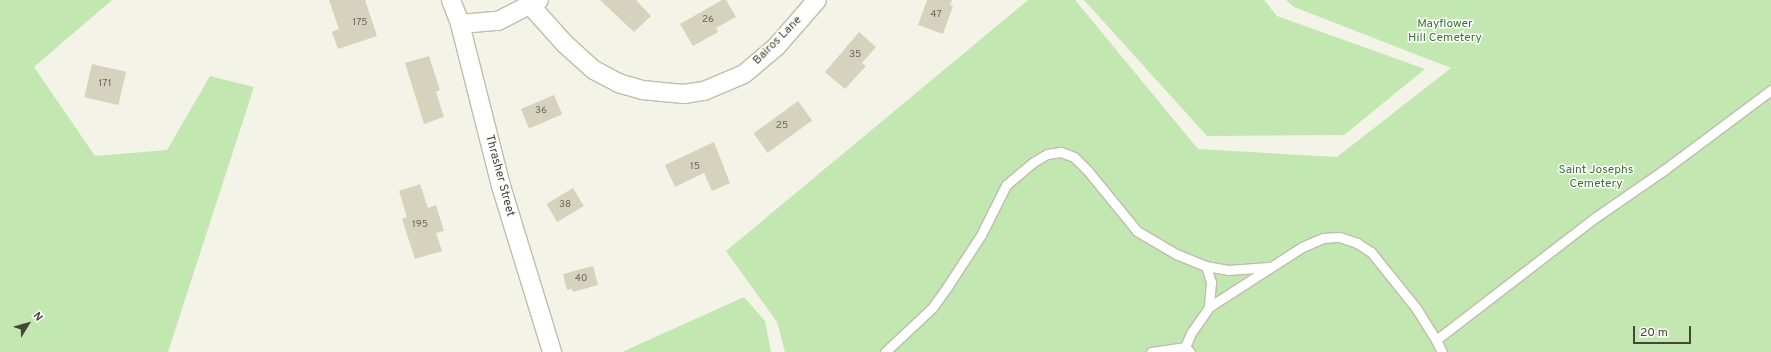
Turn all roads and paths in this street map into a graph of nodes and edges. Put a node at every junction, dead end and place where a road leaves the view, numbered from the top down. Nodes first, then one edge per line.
1 (451, 0) edge
2 (817, 0) edge
3 (535, 3) edge
4 (460, 24) junction
5 (1771, 90) edge
6 (1206, 266) junction
7 (1270, 267) junction
8 (1209, 307) junction
9 (1436, 340) junction
10 (1188, 350) edge
11 (552, 352) edge
12 (885, 352) edge
13 (1151, 352) edge
14 (1442, 352) edge

1 - 4 street, Thrasher Street
2 - 3 street, Bairos Lane
3 - 4 street
4 - 11 street, Thrasher Street
5 - 9 lane
6 - 7 lane
6 - 8 lane
6 - 12 lane
7 - 8 lane
7 - 9 lane
8 - 10 lane
9 - 14 lane
10 - 13 lane

